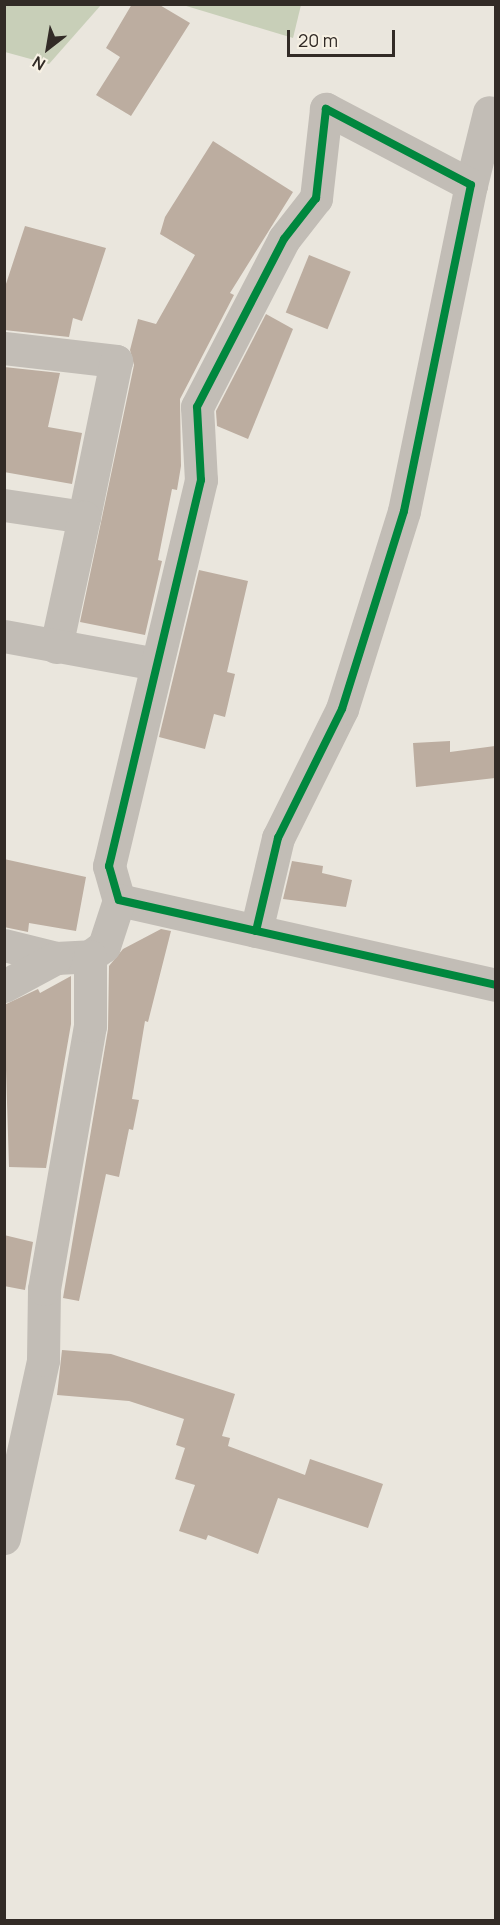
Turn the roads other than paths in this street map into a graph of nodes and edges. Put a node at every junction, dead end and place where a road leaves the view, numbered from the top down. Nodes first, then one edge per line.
1 (489, 112) dead end
2 (471, 185) junction
3 (4, 348) edge
4 (4, 506) edge
5 (84, 518) junction
6 (4, 636) edge
7 (56, 647) junction
8 (156, 664) junction
9 (118, 900) junction
10 (256, 931) junction
11 (4, 945) edge
12 (90, 956) junction
13 (56, 957) junction
14 (495, 985) edge
15 (4, 986) edge
16 (4, 1538) edge

1 - 2 street
2 - 8 street
2 - 10 street
3 - 5 street
4 - 5 street
5 - 7 street
6 - 7 street
7 - 8 street
8 - 9 street
9 - 10 street
9 - 12 street
10 - 14 street
11 - 13 street
12 - 13 street
12 - 16 street
13 - 15 street

